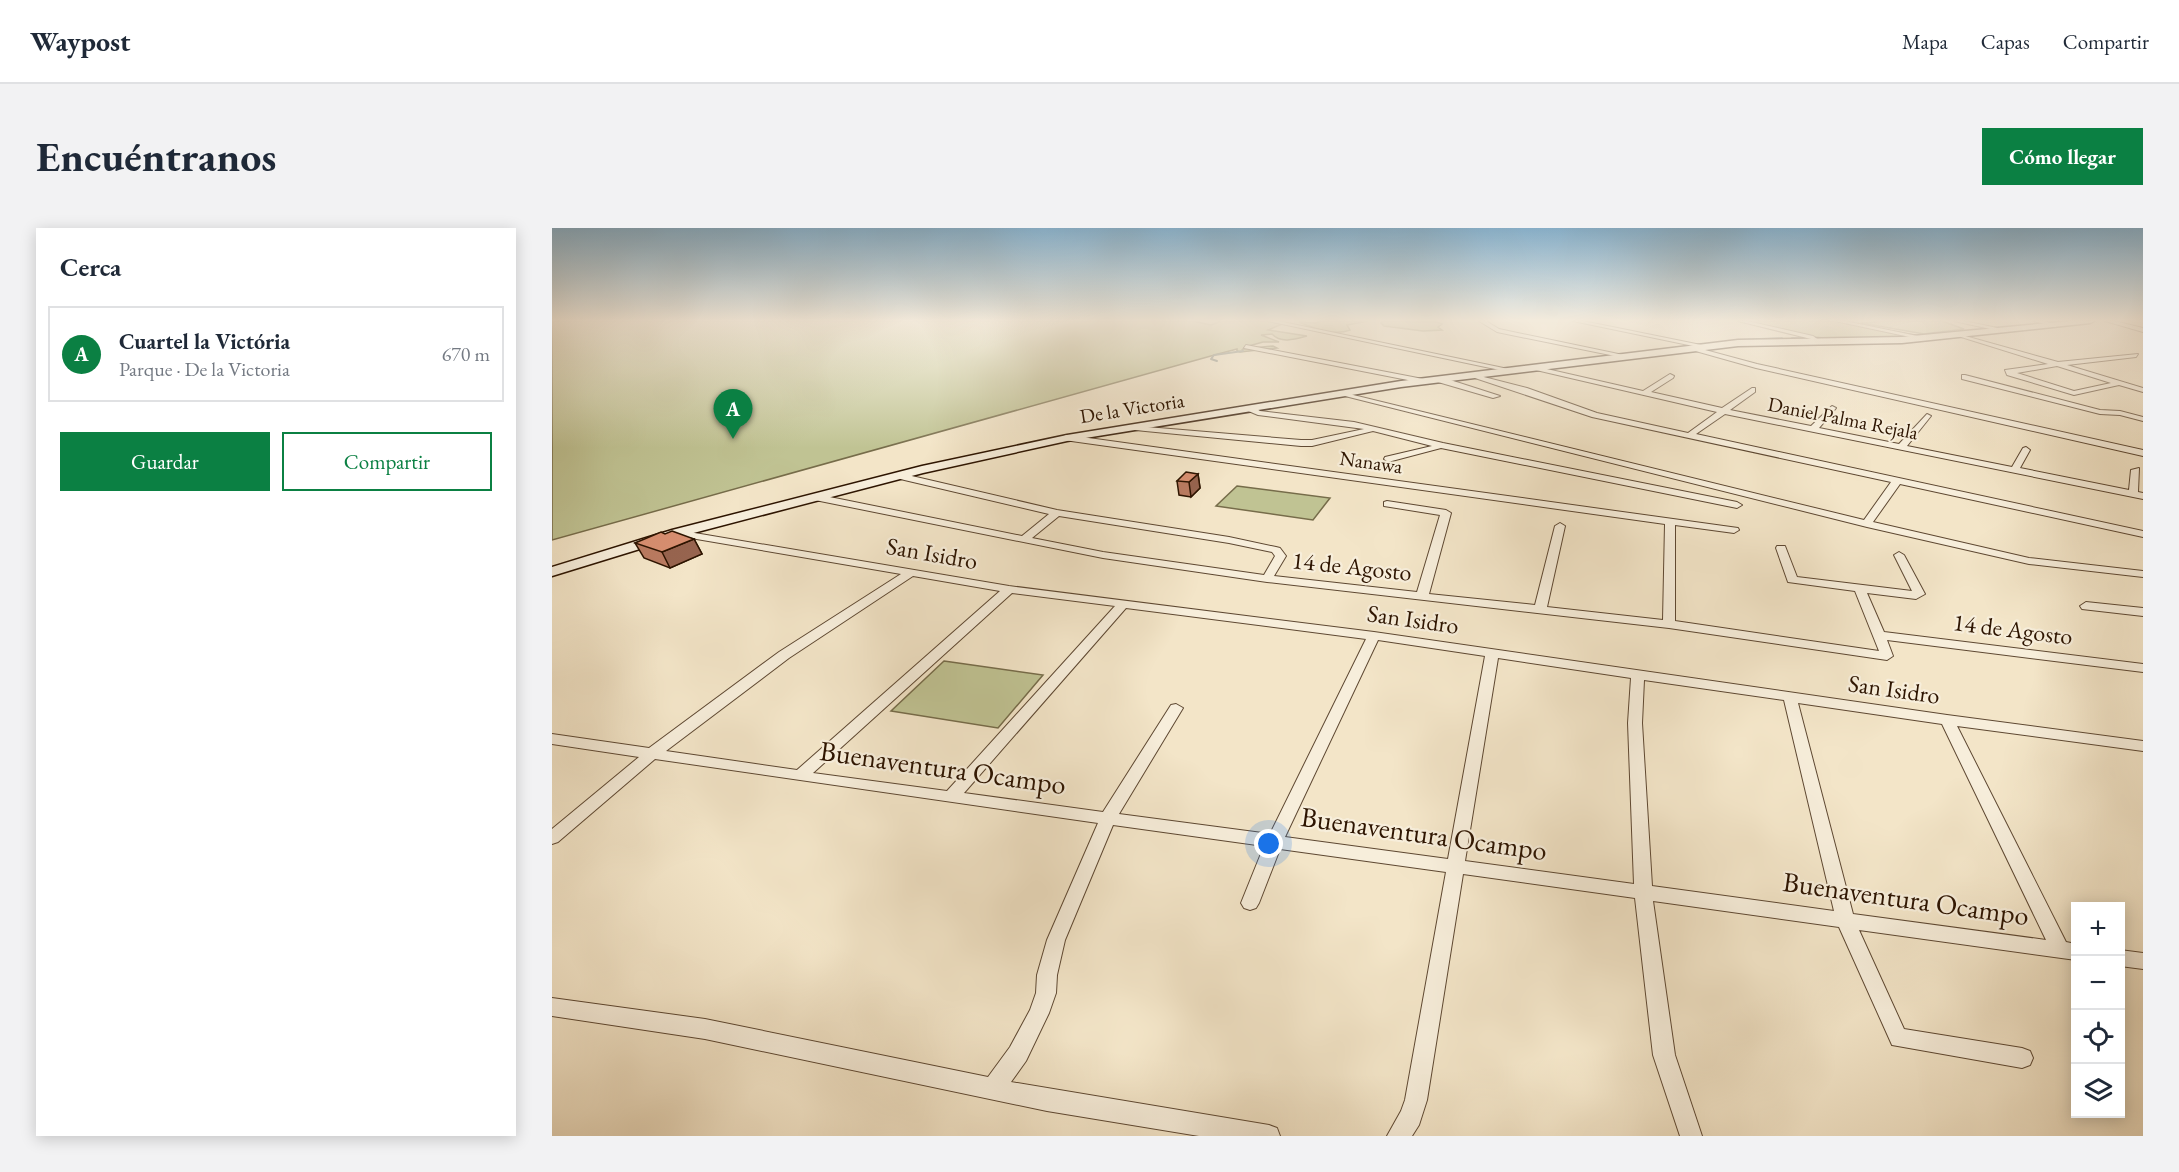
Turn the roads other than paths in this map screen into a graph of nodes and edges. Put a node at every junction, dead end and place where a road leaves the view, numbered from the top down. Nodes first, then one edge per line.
1 (1331, 363) edge
2 (1478, 363) edge
3 (1576, 363) edge
4 (1746, 363) edge
5 (2064, 363) edge
6 (2059, 364) junction
7 (1538, 369) junction
8 (1514, 371) junction
9 (1476, 376) junction
10 (1670, 376) dead end
11 (1965, 377) dead end
12 (1441, 380) junction
13 (1423, 381) junction
14 (2120, 382) junction
15 (1752, 390) dead end
16 (2143, 390) edge
17 (1646, 392) junction
18 (1341, 393) junction
19 (1496, 396) dead end
20 (1249, 408) junction
21 (1832, 408) dead end
22 (1724, 411) junction
23 (1927, 416) dead end
24 (2143, 419) edge
25 (1149, 425) junction
26 (1135, 428) junction
27 (1369, 428) junction
28 (1813, 429) junction
29 (1689, 436) junction
30 (1067, 438) junction
31 (1312, 441) junction
32 (1443, 446) junction
33 (1902, 447) junction
34 (2026, 450) dead end
35 (2143, 453) edge
36 (1388, 459) dead end
37 (2015, 470) junction
38 (2136, 470) dead end
39 (899, 476) junction
40 (1897, 481) junction
41 (2138, 495) edge
42 (815, 497) junction
43 (1387, 504) dead end
44 (1737, 505) dead end
45 (1057, 513) junction
46 (1670, 521) junction
47 (1867, 524) junction
48 (1560, 526) dead end
49 (1734, 530) dead end
50 (677, 533) junction
51 (2143, 534) edge
52 (1023, 540) junction
53 (1781, 548) dead end
54 (1899, 555) dead end
55 (552, 572) edge
56 (912, 572) junction
57 (2143, 574) edge
58 (1267, 579) junction
59 (1008, 589) junction
60 (1860, 589) junction
61 (1422, 596) junction
62 (1123, 604) junction
63 (2086, 606) dead end
64 (1540, 609) junction
65 (2143, 612) edge
66 (1669, 624) junction
67 (1878, 635) junction
68 (1374, 636) junction
69 (1492, 653) junction
70 (2143, 668) edge
71 (1638, 673) junction
72 (1791, 697) junction
73 (1176, 708) dead end
74 (1947, 720) junction
75 (552, 739) edge
76 (2143, 746) edge
77 (653, 753) junction
78 (800, 776) junction
79 (951, 797) junction
80 (1108, 818) junction
81 (552, 838) edge
82 (1275, 841) junction
83 (1454, 865) junction
84 (1643, 891) junction
85 (1250, 903) dead end
86 (1845, 919) junction
87 (2068, 950) edge
88 (2125, 959) edge
89 (2143, 961) edge
90 (552, 1007) edge
91 (2022, 1058) dead end
92 (993, 1089) junction
93 (1269, 1136) edge
94 (1398, 1136) edge
95 (1691, 1136) edge

1 - 13 street
2 - 8 street
3 - 7 main road, De la Victoria
4 - 35 street
5 - 6 street
6 - 14 street
6 - 14 street
7 - 8 main road, De la Victoria
7 - 17 street, Daniel Palma Rejala
8 - 9 main road, De la Victoria
9 - 12 main road, De la Victoria
9 - 29 street
10 - 17 street
11 - 24 street
12 - 13 main road, De la Victoria
12 - 19 street
13 - 18 main road, De la Victoria
14 - 16 street
15 - 22 street
17 - 22 street, Daniel Palma Rejala
18 - 20 main road, De la Victoria
18 - 47 street
20 - 25 main road, De la Victoria
20 - 27 street
21 - 28 street
22 - 28 street, Daniel Palma Rejala
22 - 29 street
23 - 33 street
25 - 26 main road, De la Victoria
25 - 31 street
26 - 30 main road, De la Victoria
26 - 31 street
27 - 31 street
27 - 32 street
28 - 33 street, Daniel Palma Rejala
29 - 40 street
30 - 39 main road, De la Victoria
30 - 46 street, Nanawa
32 - 36 street
32 - 44 street
33 - 37 street, Daniel Palma Rejala
34 - 37 street
37 - 41 street, Daniel Palma Rejala
38 - 41 street
39 - 42 main road, De la Victoria
39 - 45 street
40 - 47 street
40 - 51 street
42 - 50 main road, De la Victoria
42 - 52 street, 14 de Agosto
43 - 61 street
45 - 52 street
45 - 58 street
46 - 49 street, Nanawa
46 - 66 street
47 - 57 street
48 - 64 street
50 - 55 main road, De la Victoria
50 - 56 street, San Isidro
52 - 58 street, 14 de Agosto
53 - 60 street
54 - 60 street
56 - 59 street, San Isidro
56 - 77 street
58 - 61 street, 14 de Agosto
59 - 62 street, San Isidro
59 - 78 street
60 - 67 street
61 - 64 street, 14 de Agosto
62 - 68 street, San Isidro
62 - 79 street
63 - 65 street
64 - 66 street, 14 de Agosto
66 - 67 street, 14 de Agosto
67 - 70 street, 14 de Agosto
68 - 69 street, San Isidro
68 - 82 street
69 - 71 street, San Isidro
69 - 83 street
71 - 72 street, San Isidro
71 - 84 street
72 - 74 street, San Isidro
72 - 86 street
73 - 80 street
74 - 76 street, San Isidro
74 - 87 street
75 - 77 street, Buenaventura Ocampo
77 - 78 street, Buenaventura Ocampo
77 - 81 street
78 - 79 street, Buenaventura Ocampo
79 - 80 street, Buenaventura Ocampo
80 - 82 street, Buenaventura Ocampo
80 - 92 street
82 - 83 street, Buenaventura Ocampo
82 - 85 street
83 - 84 street, Buenaventura Ocampo
83 - 94 street
84 - 86 street, Buenaventura Ocampo
84 - 95 street
86 - 87 street, Buenaventura Ocampo
86 - 91 street
88 - 89 street
90 - 92 street
92 - 93 street

